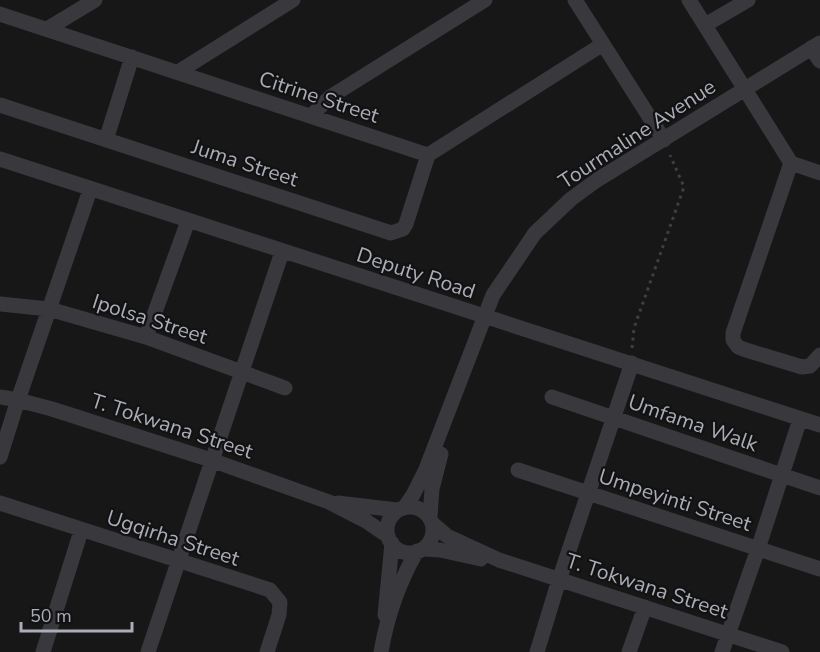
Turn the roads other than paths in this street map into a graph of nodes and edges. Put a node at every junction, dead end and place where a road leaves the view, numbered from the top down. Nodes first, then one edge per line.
1 (95, 0) edge
2 (293, 0) edge
3 (485, 0) edge
4 (575, 0) edge
5 (688, 0) edge
6 (748, 0) edge
7 (0, 14) edge
8 (705, 25) junction
9 (47, 30) junction
10 (603, 44) junction
11 (816, 45) edge
12 (132, 57) junction
13 (820, 61) edge
14 (178, 72) junction
15 (744, 90) junction
16 (0, 105) edge
17 (311, 116) junction
18 (106, 140) junction
19 (664, 140) junction
20 (428, 155) junction
21 (0, 159) edge
22 (791, 163) junction
23 (820, 173) edge
24 (90, 190) junction
25 (188, 221) junction
26 (282, 252) junction
27 (0, 304) edge
28 (49, 309) junction
29 (483, 316) junction
30 (146, 337) junction
31 (815, 360) edge
32 (632, 363) junction
33 (243, 372) junction
34 (285, 388) dead end
35 (552, 397) dead end
36 (0, 398) edge
37 (18, 400) junction
38 (614, 418) junction
39 (447, 419) junction
40 (800, 419) junction
41 (820, 425) edge
42 (0, 457) edge
43 (211, 460) junction
44 (518, 470) dead end
45 (782, 476) junction
46 (820, 488) edge
47 (589, 494) junction
48 (329, 502) junction
49 (0, 503) edge
50 (401, 509) junction
51 (431, 520) junction
52 (81, 531) junction
53 (390, 540) junction
54 (758, 549) junction
55 (420, 550) junction
56 (499, 560) junction
57 (177, 562) junction
58 (820, 569) edge
59 (559, 579) junction
60 (645, 607) junction
61 (385, 627) junction
62 (728, 635) junction
63 (43, 652) edge
64 (148, 652) edge
65 (267, 652) edge
66 (381, 652) edge
67 (537, 652) edge
68 (629, 652) edge
69 (722, 652) edge
70 (782, 652) edge

1 - 9 street
2 - 14 street
3 - 17 street
4 - 10 street
5 - 8 street
6 - 8 street
7 - 9 street, Citrine Street
8 - 15 street
9 - 12 street, Citrine Street
10 - 19 street
10 - 20 street
11 - 13 street
11 - 15 street, Tourmaline Avenue
12 - 14 street, Citrine Street
12 - 18 street
14 - 17 street, Citrine Street
15 - 19 street, Tourmaline Avenue
15 - 22 street
16 - 18 street, Juma Street
17 - 20 street, Citrine Street
18 - 20 street, Juma Street
19 - 29 street, Tourmaline Avenue
21 - 24 street, Deputy Road
22 - 23 street
22 - 31 street
24 - 25 street, Deputy Road
24 - 28 street
25 - 26 street, Deputy Road
25 - 30 street
26 - 29 street, Deputy Road
26 - 33 street
27 - 28 street, Ipolsa Street
28 - 30 street, Ipolsa Street
28 - 37 street
29 - 32 street, Deputy Road
29 - 39 street, Tourmaline Avenue
30 - 33 street, Ipolsa Street
32 - 38 street
32 - 40 street, Deputy Road
33 - 34 street, Ipolsa Street
33 - 43 street
35 - 38 street, Umfama Walk
36 - 37 street, T. Tokwana Street
37 - 42 street
37 - 43 street, T. Tokwana Street
38 - 45 street, Umfama Walk
38 - 47 street
39 - 50 street
39 - 51 street
40 - 41 street, Deputy Road
40 - 45 street
43 - 48 street, T. Tokwana Street
43 - 57 street
44 - 47 street, Umpeyinti Street
45 - 46 street, Umfama Walk
45 - 54 street
47 - 54 street, Umpeyinti Street
47 - 59 street
48 - 50 street, T. Tokwana Street
48 - 53 street, T. Tokwana Street
49 - 52 street, Ugqirha Street
50 - 51 street
50 - 53 street
51 - 55 street
51 - 56 street, T. Tokwana Street
52 - 57 street, Ugqirha Street
52 - 63 street
53 - 55 street
53 - 61 street
54 - 58 street, Umpeyinti Street
54 - 62 street
55 - 56 street, T. Tokwana Street
55 - 61 street
56 - 59 street, T. Tokwana Street
57 - 64 street
57 - 65 street, Ugqirha Street
59 - 60 street, T. Tokwana Street
59 - 67 street
60 - 62 street, T. Tokwana Street
60 - 68 street
61 - 66 street
62 - 69 street
62 - 70 street, T. Tokwana Street

